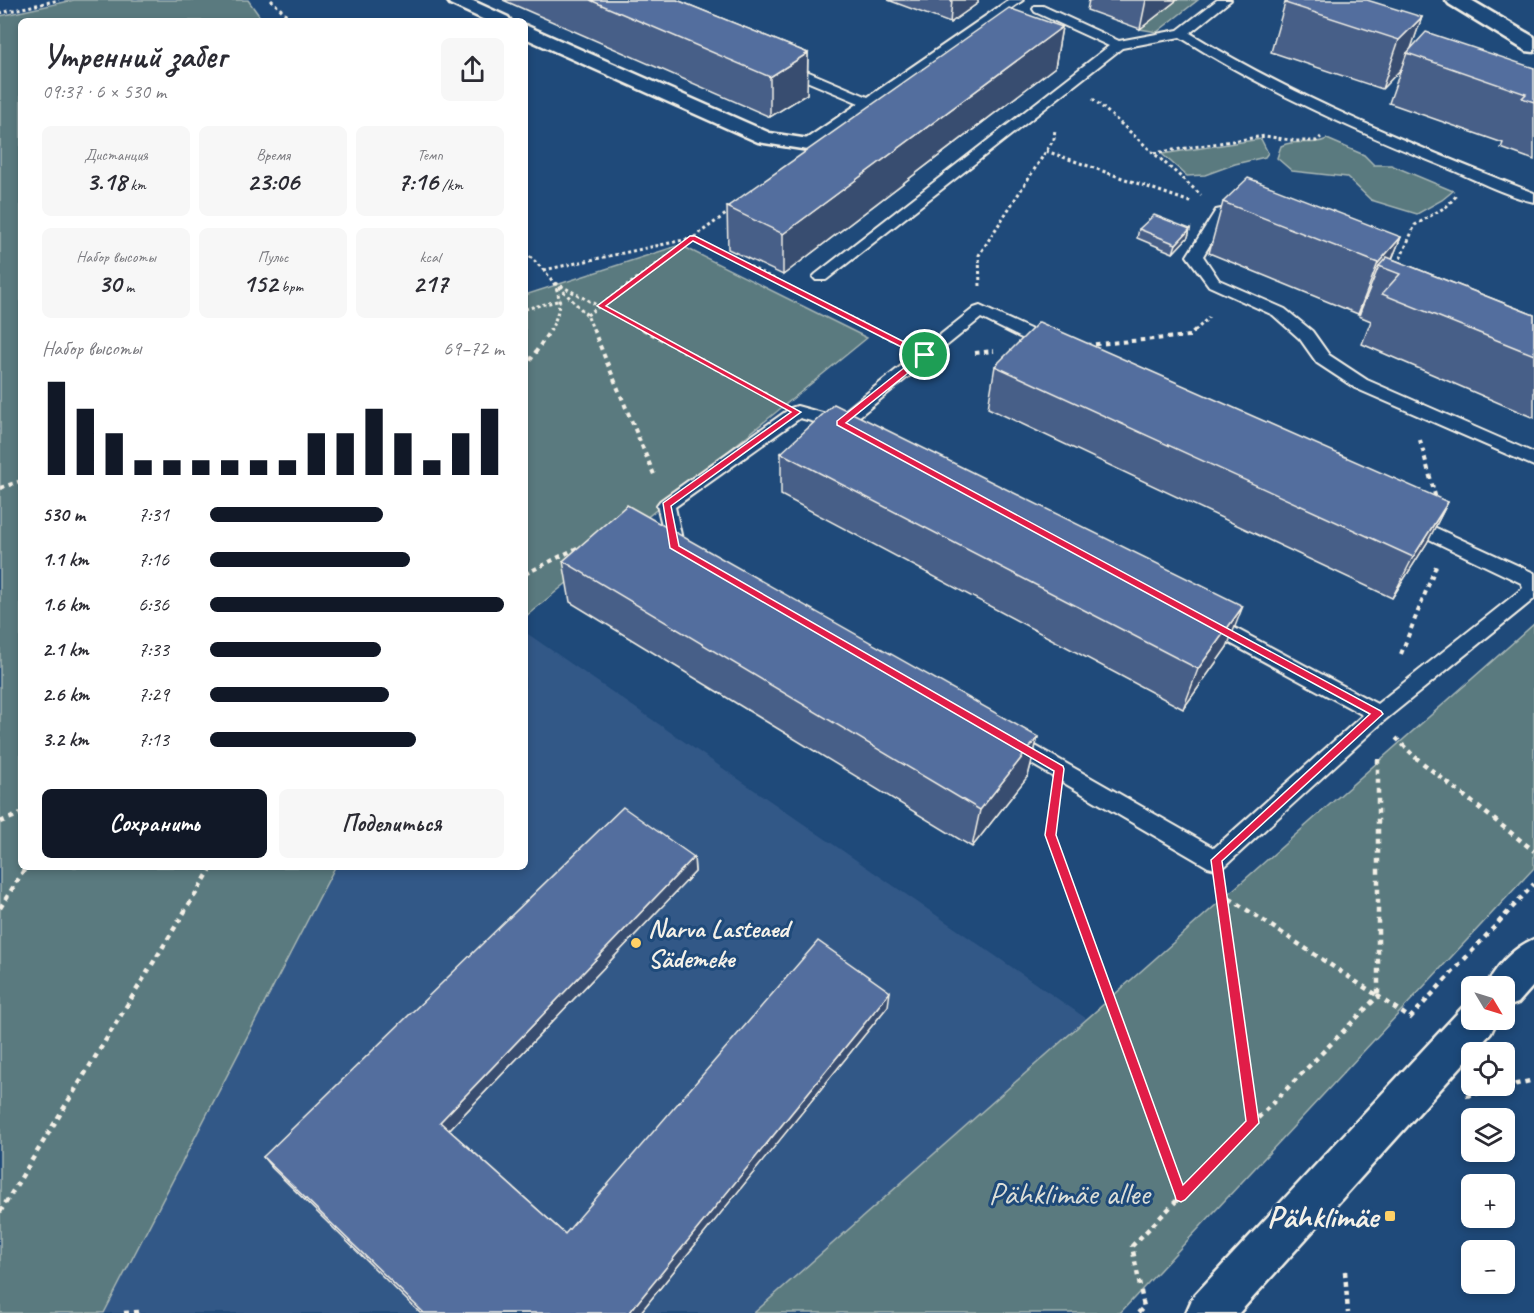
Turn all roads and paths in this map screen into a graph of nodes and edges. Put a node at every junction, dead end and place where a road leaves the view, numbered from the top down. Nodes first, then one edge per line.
1 (59, 0) edge
2 (271, 0) edge
3 (456, 0) edge
4 (1017, 0) edge
5 (1051, 0) edge
6 (1226, 0) edge
7 (1456, 0) edge
8 (1039, 9) junction
9 (0, 13) edge
10 (289, 18) edge
11 (495, 18) edge
12 (528, 32) edge
13 (1182, 33) junction
14 (1118, 45) junction
15 (1534, 46) edge
16 (772, 62) edge
17 (1072, 80) junction
18 (1058, 92) junction
19 (869, 102) junction
20 (1344, 120) junction
21 (808, 144) joint
22 (1046, 151) junction
23 (1154, 153) junction
24 (1475, 174) junction
25 (1534, 198) edge
26 (737, 206) edge
27 (1221, 213) junction
28 (1263, 217) edge
29 (693, 238) junction
30 (528, 255) edge
31 (1396, 269) edge
32 (544, 270) junction
33 (821, 277) dead end
34 (554, 282) junction
35 (798, 291) dead end
36 (561, 300) junction
37 (819, 302) dead end
38 (600, 306) junction
39 (528, 308) edge
40 (980, 311) junction
41 (587, 315) junction
42 (1209, 317) dead end
43 (1061, 351) junction
44 (925, 355) junction
45 (528, 363) edge
46 (797, 412) junction
47 (840, 423) junction
48 (861, 434) edge
49 (1534, 460) edge
50 (18, 482) edge
51 (0, 488) edge
52 (666, 505) junction
53 (1394, 514) edge
54 (584, 545) edge
55 (696, 560) edge
56 (528, 573) edge
57 (1534, 589) edge
58 (1198, 617) edge
59 (1378, 714) junction
60 (997, 733) edge
61 (1059, 769) junction
62 (18, 815) edge
63 (0, 822) edge
64 (1534, 851) edge
65 (1216, 860) junction
66 (24, 870) edge
67 (210, 870) edge
68 (1534, 884) edge
69 (0, 908) edge
70 (1534, 957) edge
71 (1515, 978) edge
72 (1468, 1030) edge
73 (1534, 1080) edge
74 (1460, 1098) dead end
75 (1253, 1123) junction
76 (1181, 1196) junction
77 (0, 1212) edge
78 (1345, 1271) dead end
79 (139, 1312) edge
80 (124, 1313) edge
81 (1138, 1313) edge
82 (1209, 1313) edge
83 (1348, 1313) edge

1 - 9 path
2 - 10 path
3 - 11 street
4 - 8 lane
4 - 19 lane
5 - 8 lane
6 - 13 lane
7 - 15 street
8 - 14 lane
12 - 21 street
13 - 14 lane
13 - 20 lane
14 - 17 lane
16 - 19 lane
17 - 18 lane
17 - 23 path
18 - 22 path
18 - 33 lane
19 - 21 lane
20 - 23 path
20 - 24 lane
22 - 27 path
22 - 40 path
23 - 27 path
24 - 25 lane
24 - 31 path
26 - 29 path
27 - 28 lane
27 - 49 lane
29 - 32 path
29 - 35 path
29 - 38 path
30 - 32 path
32 - 34 path
34 - 36 path
34 - 38 path
34 - 41 path
36 - 39 path
36 - 45 path
37 - 44 path
38 - 41 path
38 - 46 path
40 - 43 lane
40 - 44 lane
41 - 52 path
42 - 43 path
43 - 44 path
44 - 47 lane
46 - 47 lane
46 - 52 lane
47 - 48 lane
50 - 51 path
52 - 55 lane
53 - 57 lane
54 - 56 path
57 - 59 lane
58 - 59 lane
59 - 64 path
59 - 65 lane
60 - 61 lane
61 - 65 lane
61 - 76 path
62 - 63 path
65 - 75 path
66 - 69 path
67 - 77 path
68 - 75 path
70 - 71 street
72 - 82 street
73 - 74 path
75 - 76 path
76 - 81 path
78 - 83 path
79 - 80 path

